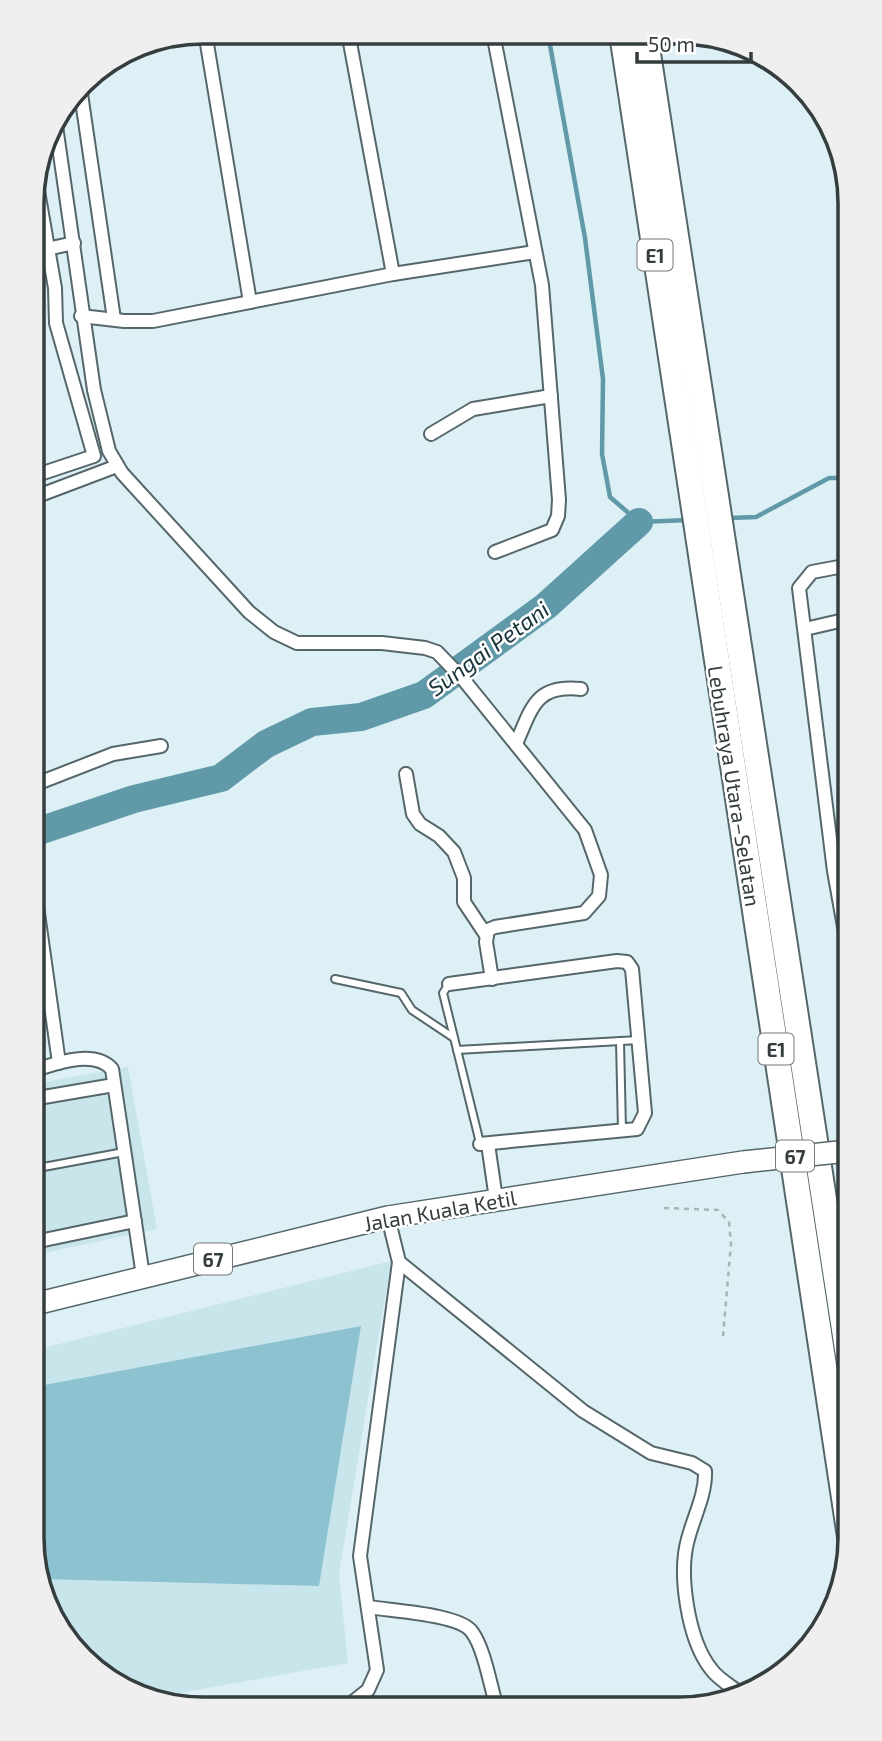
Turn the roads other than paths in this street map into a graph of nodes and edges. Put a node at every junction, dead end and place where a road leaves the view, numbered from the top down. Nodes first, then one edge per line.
1 (207, 44) edge
2 (350, 44) edge
3 (495, 44) edge
4 (623, 44) edge
5 (647, 44) edge
6 (82, 100) edge
7 (58, 137) edge
8 (44, 226) edge
9 (74, 243) junction
10 (48, 249) junction
11 (44, 250) edge
12 (535, 252) junction
13 (393, 274) junction
14 (250, 302) junction
15 (81, 316) junction
16 (114, 319) junction
17 (551, 396) junction
18 (431, 434) dead end
19 (109, 451) junction
20 (94, 456) junction
21 (117, 466) junction
22 (44, 473) edge
23 (44, 494) edge
24 (495, 552) dead end
25 (838, 566) edge
26 (838, 621) edge
27 (804, 629) junction
28 (581, 689) dead end
29 (516, 744) junction
30 (161, 746) dead end
31 (407, 774) dead end
32 (44, 781) edge
33 (838, 893) edge
34 (486, 935) junction
35 (44, 953) edge
36 (335, 979) dead end
37 (492, 979) junction
38 (449, 984) joint
39 (454, 1038) junction
40 (639, 1040) junction
41 (620, 1041) junction
42 (457, 1050) junction
43 (60, 1063) junction
44 (44, 1067) edge
45 (114, 1085) junction
46 (44, 1097) edge
47 (622, 1133) junction
48 (484, 1144) junction
49 (124, 1152) junction
50 (838, 1152) edge
51 (44, 1167) edge
52 (496, 1199) junction
53 (388, 1217) junction
54 (135, 1221) junction
55 (44, 1240) edge
56 (399, 1262) junction
57 (143, 1276) junction
58 (838, 1290) edge
59 (44, 1302) edge
60 (838, 1458) edge
61 (369, 1607) junction
62 (733, 1688) edge
63 (359, 1697) edge
64 (494, 1697) edge

1 - 14 street
2 - 13 street
3 - 12 street
4 - 60 highway, Lebuhraya Utara–Selatan / E1
5 - 58 highway, Lebuhraya Utara–Selatan / E1
6 - 16 street
7 - 9 street
8 - 10 street
9 - 10 street
9 - 15 street
10 - 11 street
10 - 20 street
12 - 13 street
12 - 17 street
13 - 14 street
14 - 16 street
15 - 16 street
15 - 19 street
17 - 18 street
17 - 24 street
19 - 20 street
19 - 21 street
20 - 22 street
21 - 23 street
21 - 29 street
25 - 27 street
26 - 27 street
27 - 33 street
28 - 29 street
29 - 34 street
30 - 32 street
31 - 34 street
34 - 37 street
35 - 43 street
36 - 39 lane
37 - 38 street
37 - 40 street
38 - 39 lane
39 - 42 lane
40 - 41 lane
40 - 47 street
41 - 42 lane
41 - 47 lane
42 - 48 lane
43 - 44 street
43 - 45 street
45 - 46 street
45 - 49 street
47 - 48 street
48 - 52 street
49 - 51 lane
49 - 54 street
50 - 52 main road, Jalan Kuala Ketil / 67, bridge
52 - 53 main road, Jalan Kuala Ketil / 67
53 - 56 street
53 - 57 main road, Jalan Kuala Ketil / 67
54 - 55 street
54 - 57 street
56 - 61 street
56 - 62 street
57 - 59 main road, Jalan Kuala Ketil / 67
61 - 63 street
61 - 64 street

